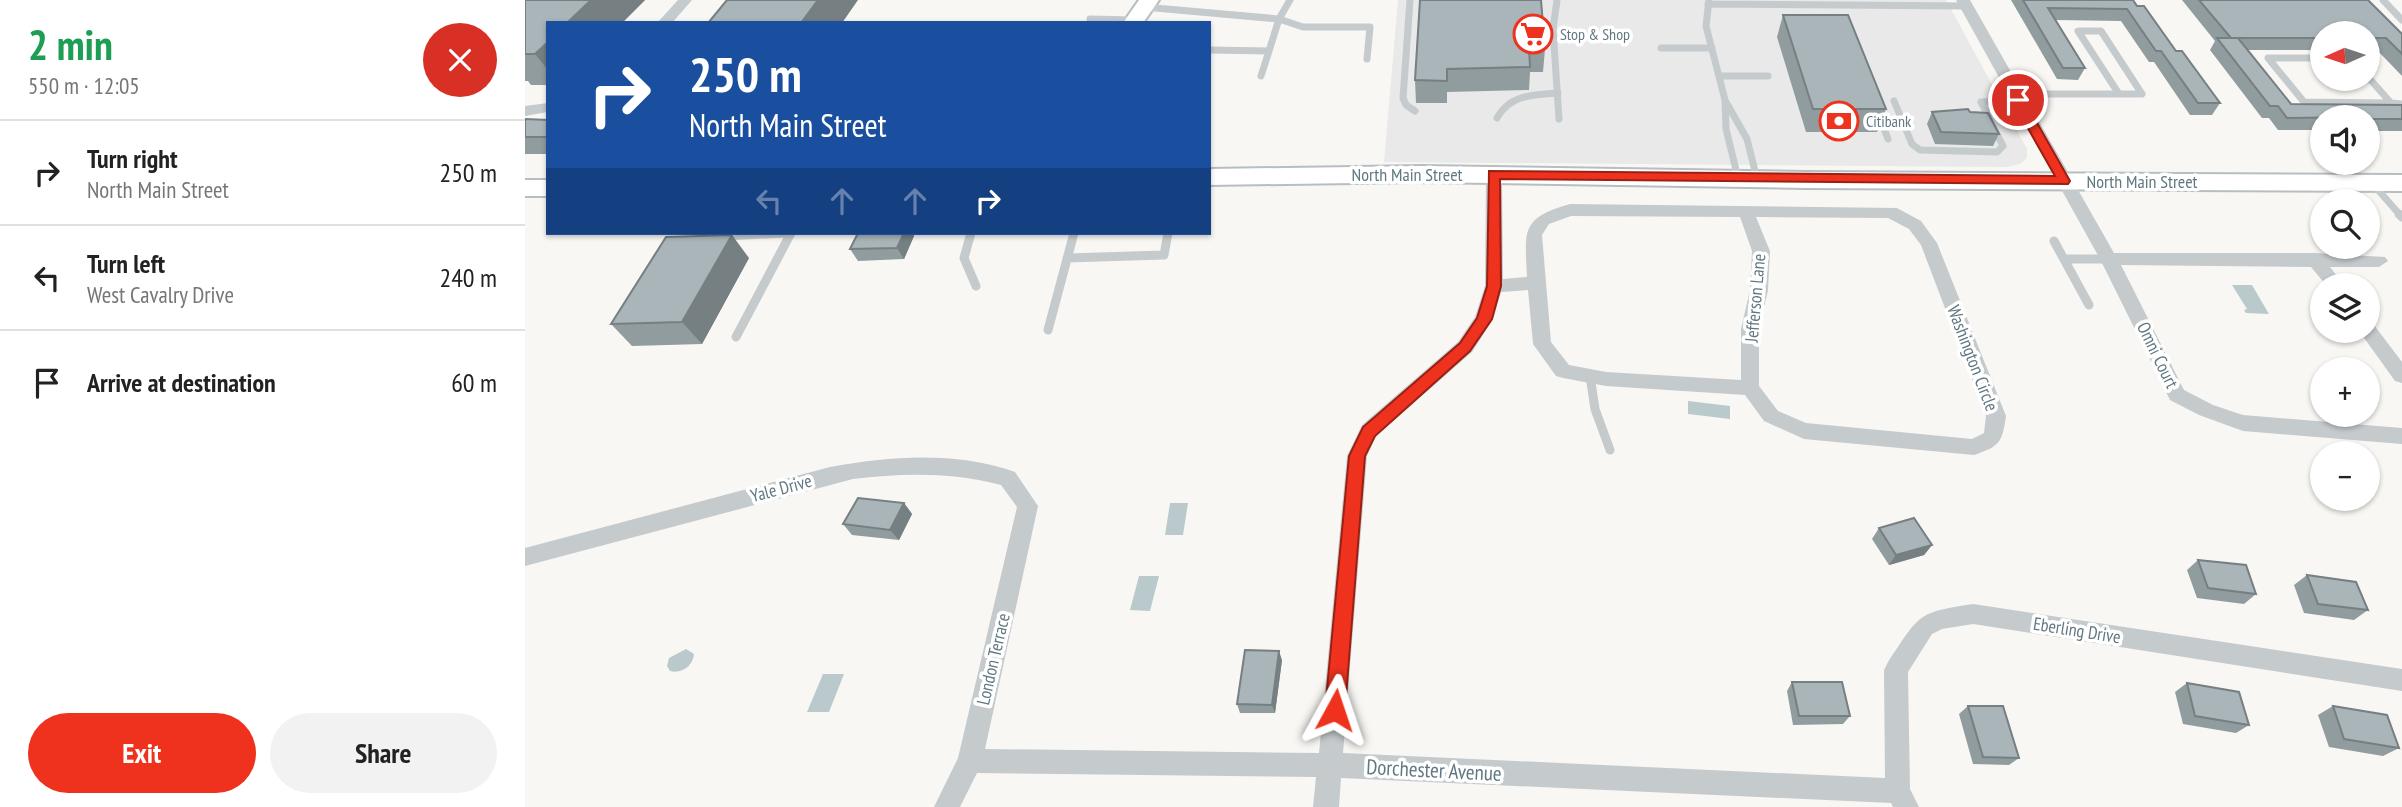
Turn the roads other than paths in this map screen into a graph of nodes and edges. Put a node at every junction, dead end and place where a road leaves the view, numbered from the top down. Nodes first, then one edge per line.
1 (685, 0) edge
2 (1290, 0) edge
3 (1410, 0) edge
4 (1557, 0) edge
5 (2383, 0) edge
6 (1708, 2) edge
7 (1964, 3) edge
8 (1832, 6) edge
9 (1140, 12) edge
10 (1090, 19) dead end
11 (1279, 19) junction
12 (2402, 20) edge
13 (666, 21) edge
14 (1661, 48) dead end
15 (1712, 48) junction
16 (1211, 50) edge
17 (1269, 51) junction
18 (2310, 58) edge
19 (1367, 59) dead end
20 (1261, 76) dead end
21 (1719, 76) junction
22 (1768, 76) dead end
23 (2380, 91) edge
24 (1558, 93) junction
25 (2119, 94) junction
26 (2017, 97) junction
27 (1725, 100) junction
28 (1894, 101) dead end
29 (1874, 102) edge
30 (2391, 103) junction
31 (2402, 104) edge
32 (546, 107) edge
33 (525, 111) edge
34 (1415, 111) dead end
35 (1497, 118) dead end
36 (1559, 120) dead end
37 (1888, 139) dead end
38 (1493, 174) junction
39 (1211, 177) edge
40 (1748, 179) junction
41 (2064, 181) junction
42 (2372, 182) junction
43 (2402, 183) edge
44 (1747, 211) junction
45 (2402, 217) edge
46 (723, 235) edge
47 (746, 235) edge
48 (787, 235) edge
49 (970, 235) edge
50 (1073, 235) edge
51 (1168, 235) edge
52 (2055, 242) dead end
53 (1067, 258) junction
54 (2064, 259) junction
55 (2109, 259) junction
56 (2310, 259) edge
57 (2315, 259) joint
58 (2379, 261) dead end
59 (2326, 273) edge
60 (1536, 283) junction
61 (976, 286) dead end
62 (1494, 286) junction
63 (2089, 305) dead end
64 (1048, 330) dead end
65 (736, 337) dead end
66 (2378, 343) edge
67 (1590, 376) junction
68 (2402, 376) edge
69 (1750, 388) junction
70 (2402, 436) edge
71 (1610, 450) dead end
72 (1028, 506) joint
73 (525, 557) edge
74 (2402, 680) edge
75 (970, 761) junction
76 (1330, 765) junction
77 (1902, 799) edge
78 (947, 807) edge
79 (1326, 807) edge

1 - 13 street
2 - 11 lane
3 - 34 lane
4 - 24 lane
5 - 12 lane
6 - 8 lane
6 - 15 lane
7 - 8 lane
7 - 26 street, Omni Court
9 - 10 lane
9 - 11 lane
11 - 17 lane
11 - 19 lane
14 - 15 lane
15 - 21 lane
16 - 17 lane
17 - 20 lane
18 - 30 lane
21 - 22 lane
21 - 27 lane
23 - 30 lane
24 - 35 lane
24 - 36 lane
25 - 25 lane
25 - 26 lane
26 - 28 lane
26 - 41 street, Omni Court
27 - 40 lane
27 - 40 lane
29 - 37 lane
30 - 31 lane
32 - 33 street
38 - 39 street, North Main Street
38 - 40 street, North Main Street
38 - 62 street
40 - 41 street, North Main Street
41 - 42 street, North Main Street
41 - 55 street, Omni Court
42 - 43 street, North Main Street
42 - 45 lane
44 - 60 street, Washington Circle
44 - 69 street, Jefferson Lane
44 - 69 street, Washington Circle
46 - 47 lane
48 - 65 lane
49 - 61 lane
50 - 53 lane
51 - 53 lane
52 - 54 lane
53 - 64 lane
54 - 55 lane
54 - 63 lane
55 - 56 street
55 - 70 street, Omni Court
57 - 58 street
57 - 59 street
60 - 62 street
60 - 67 street, Washington Circle
62 - 76 street
66 - 68 street
67 - 69 street, Washington Circle
67 - 71 lane
72 - 73 street, Yale Drive
72 - 75 street, London Terrace
74 - 77 street, Eberling Drive
75 - 76 street, Dorchester Avenue
75 - 78 street, London Terrace
76 - 77 street, Dorchester Avenue
76 - 79 street

